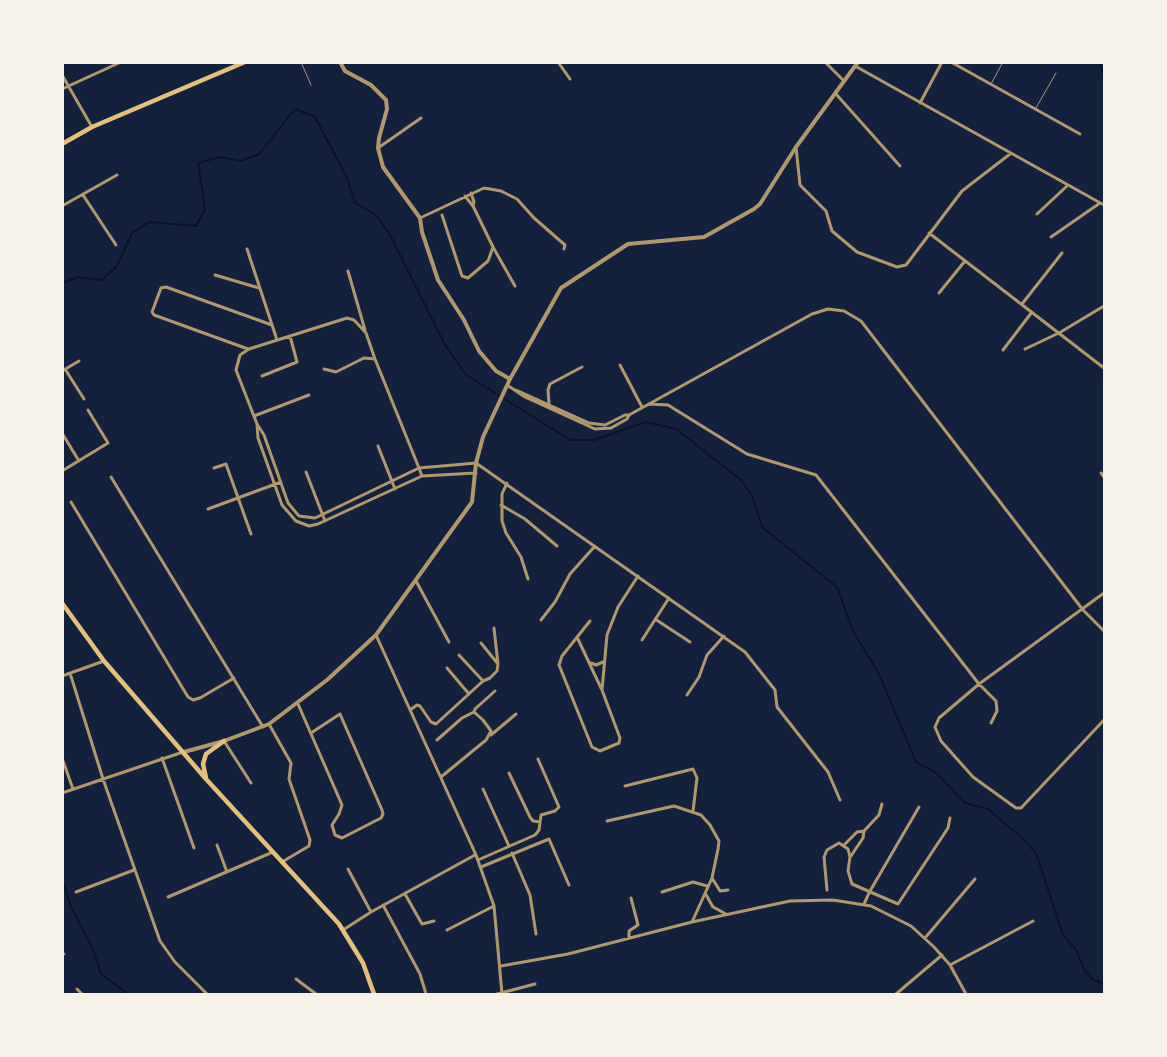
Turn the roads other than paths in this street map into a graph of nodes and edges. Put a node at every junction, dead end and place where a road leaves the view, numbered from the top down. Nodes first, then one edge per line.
1 (121, 62) edge
2 (245, 62) edge
3 (301, 62) edge
4 (340, 62) edge
5 (558, 62) edge
6 (825, 62) edge
7 (942, 62) edge
8 (951, 62) edge
9 (1003, 62) edge
10 (856, 64) edge
11 (1056, 73) dead end
12 (62, 75) edge
13 (570, 79) dead end
14 (844, 81) junction
15 (991, 84) junction
16 (311, 85) dead end
17 (69, 86) junction
18 (62, 89) edge
19 (836, 94) junction
20 (920, 103) junction
21 (1036, 108) junction
22 (421, 118) dead end
23 (92, 127) junction
24 (1080, 134) dead end
25 (62, 144) edge
26 (796, 147) junction
27 (378, 148) junction
28 (1010, 154) junction
29 (900, 166) dead end
30 (118, 175) dead end
31 (1068, 185) junction
32 (471, 193) junction
33 (83, 195) junction
34 (465, 196) junction
35 (1100, 203) junction
36 (1104, 205) edge
37 (62, 206) edge
38 (473, 206) junction
39 (1037, 214) dead end
40 (442, 215) dead end
41 (420, 218) junction
42 (929, 233) junction
43 (1051, 237) dead end
44 (116, 245) dead end
45 (493, 247) junction
46 (564, 249) dead end
47 (247, 250) dead end
48 (1062, 253) dead end
49 (501, 261) junction
50 (488, 262) junction
51 (965, 262) junction
52 (348, 271) dead end
53 (216, 275) dead end
54 (515, 286) dead end
55 (260, 288) junction
56 (939, 294) dead end
57 (1022, 304) junction
58 (1104, 306) edge
59 (1032, 312) junction
60 (272, 324) junction
61 (366, 333) junction
62 (1059, 333) junction
63 (290, 336) junction
64 (277, 340) junction
65 (249, 349) junction
66 (1025, 349) dead end
67 (1003, 350) dead end
68 (375, 359) junction
69 (79, 361) dead end
70 (620, 365) dead end
71 (582, 367) dead end
72 (1104, 368) edge
73 (324, 369) dead end
74 (64, 370) edge
75 (262, 376) dead end
76 (510, 379) junction
77 (507, 385) junction
78 (516, 390) junction
79 (310, 395) dead end
80 (84, 399) dead end
81 (549, 404) junction
82 (648, 404) junction
83 (642, 407) junction
84 (88, 410) dead end
85 (629, 415) junction
86 (254, 416) junction
87 (257, 424) junction
88 (62, 433) edge
89 (378, 446) dead end
90 (79, 461) junction
91 (476, 463) junction
92 (275, 465) junction
93 (268, 467) junction
94 (214, 468) dead end
95 (419, 468) junction
96 (62, 471) edge
97 (306, 472) dead end
98 (476, 472) junction
99 (1101, 473) dead end
100 (422, 476) junction
101 (111, 477) dead end
102 (1104, 477) edge
103 (392, 481) junction
104 (281, 482) junction
105 (507, 483) junction
106 (274, 484) junction
107 (395, 488) junction
108 (238, 498) junction
109 (355, 499) junction
110 (71, 502) dead end
111 (501, 505) junction
112 (359, 506) junction
113 (208, 509) dead end
114 (322, 515) junction
115 (325, 521) junction
116 (251, 534) dead end
117 (557, 546) dead end
118 (595, 546) junction
119 (638, 576) junction
120 (528, 579) dead end
121 (416, 581) junction
122 (1104, 593) edge
123 (669, 598) junction
124 (62, 603) edge
125 (1083, 610) junction
126 (655, 619) junction
127 (541, 620) dead end
128 (590, 621) dead end
129 (494, 628) dead end
130 (1104, 631) edge
131 (376, 635) junction
132 (577, 636) junction
133 (724, 636) junction
134 (642, 640) dead end
135 (449, 642) dead end
136 (690, 642) dead end
137 (481, 643) dead end
138 (459, 655) dead end
139 (104, 661) junction
140 (604, 661) junction
141 (591, 663) junction
142 (498, 664) junction
143 (447, 668) dead end
144 (70, 673) junction
145 (62, 676) edge
146 (234, 678) junction
147 (483, 681) junction
148 (979, 684) junction
149 (602, 690) junction
150 (495, 692) dead end
151 (469, 694) junction
152 (688, 695) dead end
153 (298, 704) junction
154 (410, 710) junction
155 (474, 712) junction
156 (516, 714) dead end
157 (1104, 720) edge
158 (991, 723) dead end
159 (269, 724) junction
160 (263, 727) junction
161 (311, 733) junction
162 (490, 736) junction
163 (437, 740) dead end
164 (224, 741) junction
165 (184, 752) junction
166 (62, 758) edge
167 (162, 758) junction
168 (538, 760) dead end
169 (509, 773) dead end
170 (440, 778) junction
171 (103, 779) junction
172 (206, 779) junction
173 (251, 783) dead end
174 (624, 786) dead end
175 (73, 789) junction
176 (483, 789) dead end
177 (62, 793) edge
178 (840, 800) dead end
179 (882, 804) dead end
180 (919, 807) dead end
181 (693, 811) junction
182 (950, 818) dead end
183 (607, 821) dead end
184 (540, 822) junction
185 (864, 831) junction
186 (844, 845) junction
187 (217, 846) dead end
188 (509, 846) junction
189 (194, 848) dead end
190 (273, 852) junction
191 (512, 853) junction
192 (476, 855) junction
193 (850, 857) junction
194 (478, 860) junction
195 (282, 862) junction
196 (481, 867) junction
197 (348, 869) dead end
198 (134, 870) junction
199 (227, 872) junction
200 (712, 878) junction
201 (975, 879) dead end
202 (569, 885) dead end
203 (707, 886) junction
204 (728, 890) dead end
205 (827, 890) dead end
206 (870, 891) junction
207 (76, 892) dead end
208 (662, 892) dead end
209 (705, 892) junction
210 (405, 894) junction
211 (168, 897) dead end
212 (631, 898) dead end
213 (864, 904) junction
214 (383, 905) junction
215 (494, 906) junction
216 (372, 912) junction
217 (726, 914) junction
218 (434, 921) dead end
219 (1033, 921) dead end
220 (692, 922) junction
221 (343, 930) junction
222 (447, 930) dead end
223 (536, 934) dead end
224 (629, 938) junction
225 (925, 938) junction
226 (942, 955) junction
227 (950, 965) junction
228 (501, 966) junction
229 (296, 979) dead end
230 (535, 984) dead end
231 (77, 989) dead end
232 (82, 994) edge
233 (207, 994) edge
234 (316, 994) edge
235 (374, 994) edge
236 (426, 994) edge
237 (497, 994) edge
238 (502, 994) edge
239 (896, 994) edge
240 (966, 994) edge

1 - 17 street
2 - 23 main road
3 - 16 lane
4 - 27 street
5 - 13 street
6 - 14 street
7 - 20 street
8 - 15 street
9 - 15 lane
10 - 14 street
10 - 20 street
11 - 21 lane
12 - 17 street
14 - 19 street
15 - 21 street
17 - 18 street
17 - 23 street
19 - 26 street
19 - 29 street
20 - 28 street
21 - 24 street
22 - 27 street
23 - 25 main road
26 - 42 street
26 - 76 street
27 - 41 street
28 - 31 street
28 - 42 street
30 - 33 street
31 - 35 street
31 - 39 street
32 - 34 street
32 - 38 street
32 - 46 street
33 - 37 street
33 - 44 street
34 - 38 street
34 - 41 street
35 - 36 street
35 - 43 street
38 - 45 street
40 - 50 street
41 - 76 street
42 - 51 street
45 - 49 street
45 - 50 street
47 - 55 street
48 - 57 street
49 - 50 street
49 - 54 street
51 - 56 street
51 - 57 street
52 - 61 street
53 - 55 street
55 - 60 street
57 - 59 street
58 - 62 street
59 - 62 street
59 - 67 street
60 - 64 street
60 - 65 street
61 - 63 street
61 - 68 street
62 - 66 street
62 - 72 street
63 - 64 street
63 - 75 street
64 - 65 street
65 - 86 street
68 - 73 street
68 - 95 street
69 - 74 street
70 - 83 street
71 - 81 street
74 - 80 street
76 - 77 street
77 - 78 street
77 - 91 street
78 - 81 street
78 - 85 street
79 - 86 street
81 - 85 street
82 - 83 street
82 - 125 street
82 - 148 street
83 - 85 street
84 - 90 street
86 - 87 street
87 - 92 street
87 - 93 street
88 - 90 street
89 - 103 street
90 - 96 street
91 - 95 street
91 - 98 street
91 - 105 street
92 - 93 street
92 - 104 street
93 - 106 street
94 - 108 street
95 - 100 street
95 - 103 street
97 - 114 street
98 - 100 street
98 - 121 street
99 - 102 street
100 - 107 street
101 - 146 street
103 - 107 street
103 - 109 street
104 - 106 street
104 - 114 street
105 - 111 street
105 - 118 street
106 - 108 street
106 - 115 street
107 - 112 street
108 - 113 street
108 - 116 street
109 - 112 street
109 - 114 street
110 - 146 street
111 - 117 street
111 - 120 street
112 - 115 street
114 - 115 street
118 - 119 street
118 - 127 street
119 - 123 street
119 - 140 street
121 - 131 street
121 - 135 street
122 - 125 street
123 - 126 street
123 - 133 street
124 - 139 main road
125 - 130 street
125 - 148 street
126 - 134 street
126 - 136 street
128 - 132 street
129 - 142 street
131 - 153 street
131 - 154 street
132 - 141 street
132 - 149 street
133 - 152 street
133 - 178 street
137 - 142 street
138 - 147 street
139 - 144 street
139 - 165 main road
140 - 141 street
140 - 149 street
141 - 149 street
142 - 147 street
143 - 151 street
144 - 145 street
144 - 171 street
146 - 160 street
147 - 151 street
148 - 157 street
148 - 158 street
150 - 155 street
151 - 154 street
153 - 159 street
153 - 161 street
154 - 170 street
155 - 162 street
155 - 163 street
156 - 162 street
159 - 160 street
159 - 195 street
160 - 164 street
161 - 161 street
162 - 170 street
164 - 165 street
164 - 172 main road
164 - 173 street
165 - 167 street
165 - 172 main road
166 - 175 street
167 - 171 street
167 - 189 street
168 - 184 street
169 - 184 street
170 - 192 street
171 - 175 street
171 - 198 street
172 - 190 main road
174 - 181 street
175 - 177 street
176 - 188 street
179 - 185 street
180 - 206 street
181 - 183 street
181 - 200 street
182 - 206 street
184 - 188 street
185 - 186 street
185 - 193 street
186 - 193 street
186 - 205 street
187 - 199 street
188 - 194 street
190 - 195 main road
190 - 199 street
191 - 196 street
191 - 202 street
191 - 223 street
192 - 194 street
192 - 210 street
193 - 206 street
194 - 196 street
195 - 221 main road
196 - 215 street
197 - 216 street
198 - 207 street
198 - 233 street
199 - 211 street
200 - 203 street
200 - 204 street
201 - 225 street
203 - 208 street
203 - 209 street
206 - 213 street
209 - 217 street
209 - 220 street
210 - 214 street
210 - 218 street
212 - 224 street
213 - 217 street
213 - 225 street
214 - 216 street
214 - 236 street
215 - 222 street
215 - 228 street
216 - 221 street
217 - 220 street
219 - 227 street
220 - 224 street
221 - 235 main road
224 - 228 street
225 - 226 street
226 - 227 street
226 - 239 street
227 - 240 street
228 - 238 street
229 - 234 street
230 - 238 street
231 - 232 street
237 - 238 street

